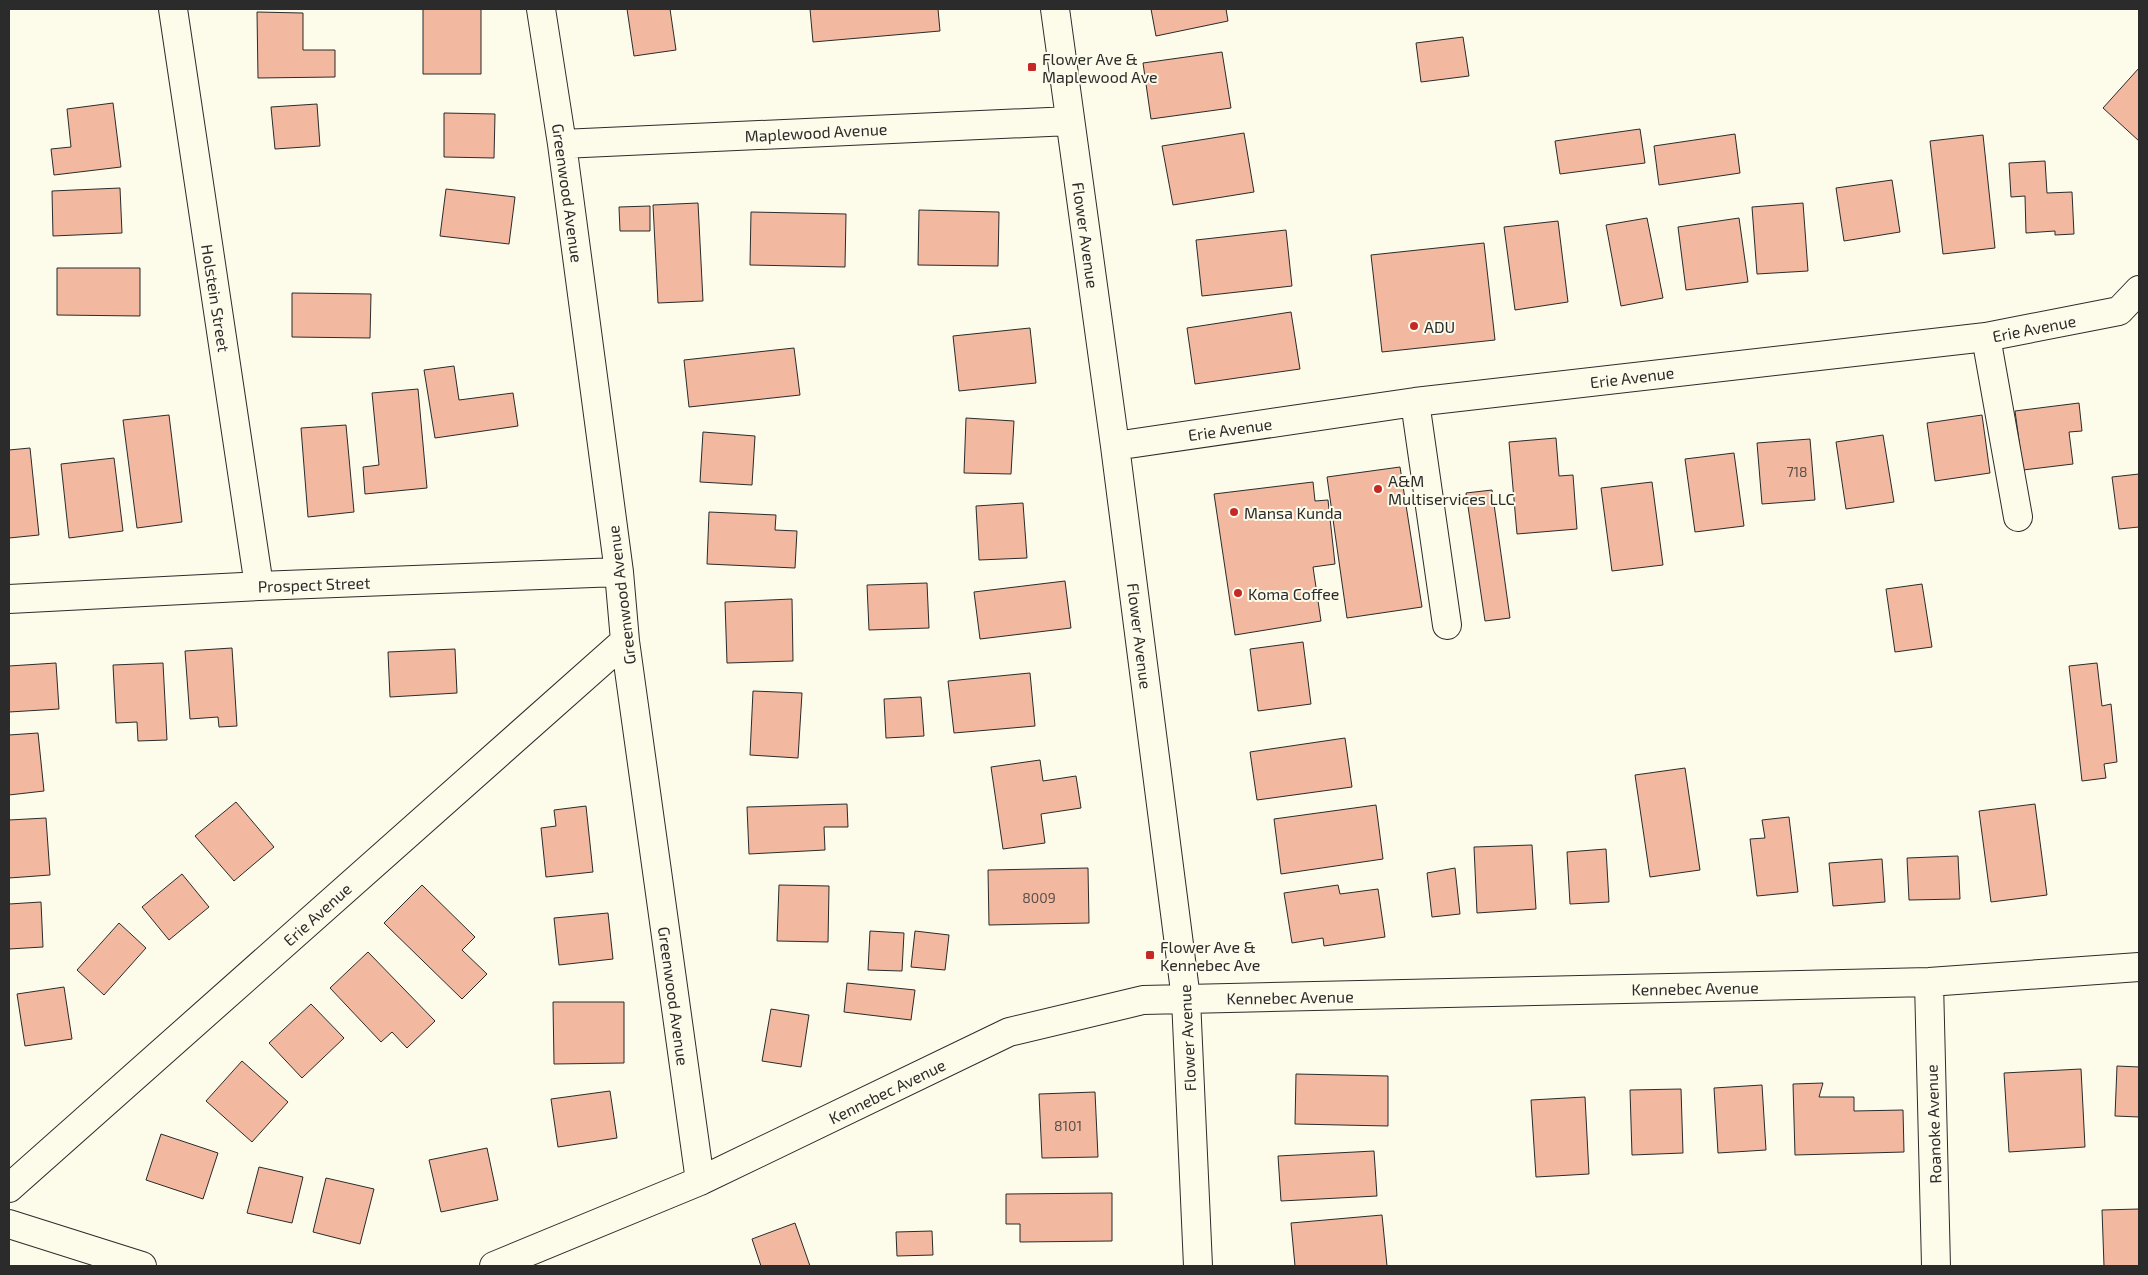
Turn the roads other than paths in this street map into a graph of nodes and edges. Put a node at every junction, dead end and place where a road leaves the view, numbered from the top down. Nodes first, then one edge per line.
1 (173, 9) edge
2 (541, 9) edge
3 (1055, 9) edge
4 (1070, 121) junction
5 (562, 144) junction
6 (2139, 290) edge
7 (1986, 337) junction
8 (1415, 402) junction
9 (1115, 446) junction
10 (2018, 517) dead end
11 (619, 572) junction
12 (259, 586) junction
13 (9, 599) edge
14 (1447, 625) dead end
15 (626, 641) junction
16 (2139, 967) edge
17 (1929, 982) junction
18 (1186, 999) junction
19 (700, 1181) junction
20 (9, 1188) edge
21 (9, 1224) edge
22 (142, 1266) edge
23 (494, 1266) edge
24 (1198, 1266) edge
25 (1936, 1266) edge

1 - 12 street, Holstein Street
2 - 5 street, Greenwood Avenue
3 - 4 street, Flower Avenue
4 - 5 street, Maplewood Avenue
4 - 9 street, Flower Avenue
5 - 11 street, Greenwood Avenue
6 - 7 street, Erie Avenue
7 - 8 street, Erie Avenue
7 - 10 street
8 - 9 street, Erie Avenue
8 - 14 street
9 - 18 street, Flower Avenue
11 - 12 street, Prospect Street
11 - 15 street, Greenwood Avenue
12 - 13 street, Prospect Street
15 - 19 street, Greenwood Avenue
15 - 20 street, Erie Avenue
16 - 17 street, Kennebec Avenue
17 - 18 street, Kennebec Avenue
17 - 25 street, Roanoke Avenue
18 - 19 street, Kennebec Avenue
18 - 24 street, Flower Avenue
19 - 23 street, Kennebec Avenue
21 - 22 street

